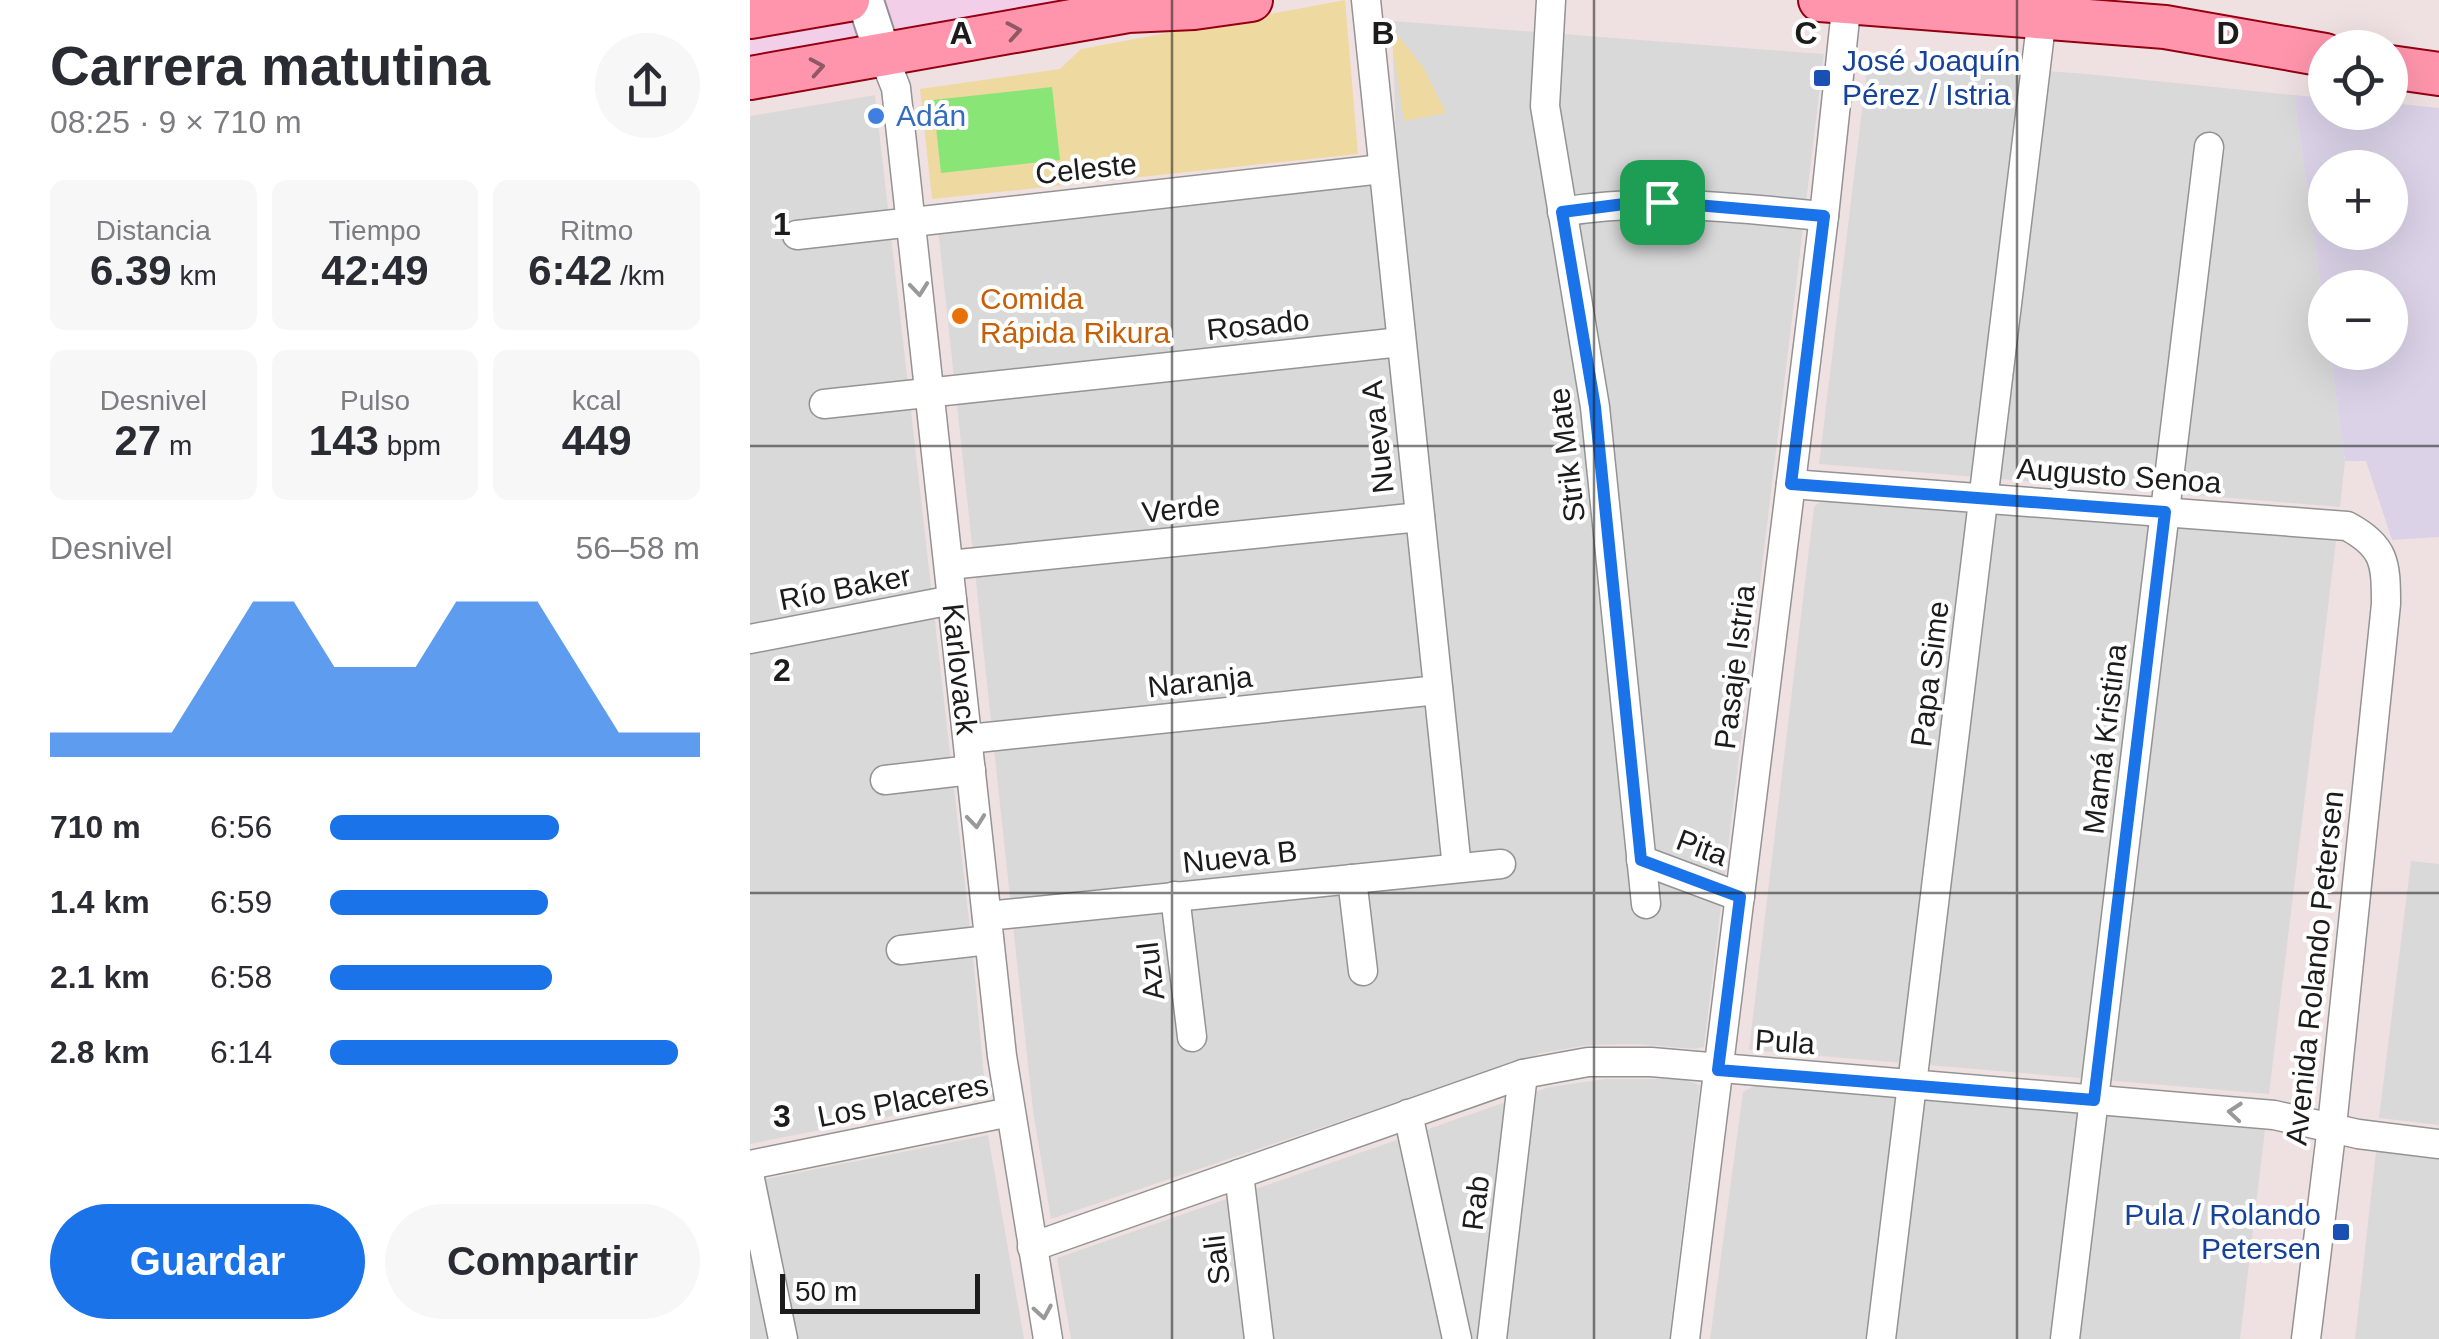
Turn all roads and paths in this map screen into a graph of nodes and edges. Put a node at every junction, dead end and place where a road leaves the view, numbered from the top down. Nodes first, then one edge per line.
1 (848, 0) edge
2 (865, 0) edge
3 (1251, 0) edge
4 (1366, 0) edge
5 (1551, 0) edge
6 (1838, 1) edge
7 (1140, 6) edge
8 (2044, 8) edge
9 (750, 17) edge
10 (2308, 52) edge
11 (883, 55) junction
12 (2408, 69) edge
13 (2439, 74) edge
14 (750, 78) edge
15 (2210, 147) dead end
16 (1382, 169) junction
17 (1562, 212) junction
18 (1824, 216) junction
19 (911, 222) junction
20 (797, 234) dead end
21 (1401, 342) junction
22 (930, 393) junction
23 (824, 404) dead end
24 (1791, 484) junction
25 (1984, 498) junction
26 (2165, 512) junction
27 (1420, 517) junction
28 (949, 565) junction
29 (952, 600) junction
30 (2386, 604) joint
31 (750, 639) edge
32 (1438, 690) junction
33 (968, 738) junction
34 (971, 770) junction
35 (886, 780) dead end
36 (1641, 860) junction
37 (1501, 864) dead end
38 (1457, 868) junction
39 (1352, 878) junction
40 (1175, 896) junction
41 (1740, 897) junction
42 (1646, 904) dead end
43 (988, 928) junction
44 (901, 950) dead end
45 (1363, 971) dead end
46 (1192, 1037) dead end
47 (1718, 1070) junction
48 (1523, 1074) junction
49 (1912, 1085) junction
50 (2094, 1100) junction
51 (1010, 1112) junction
52 (1408, 1114) junction
53 (2332, 1126) junction
54 (2439, 1144) edge
55 (750, 1164) edge
56 (1239, 1174) junction
57 (750, 1180) edge
58 (1032, 1247) junction
59 (783, 1339) edge
60 (1048, 1339) edge
61 (1259, 1339) edge
62 (1457, 1339) edge
63 (1492, 1339) edge
64 (1685, 1339) edge
65 (1881, 1339) edge
66 (2065, 1339) edge
67 (2306, 1339) edge

1 - 9 main road
2 - 11 street, Karlovack
3 - 7 main road
4 - 16 street, Nueva A
5 - 17 street, Strik Mate
6 - 8 main road
6 - 18 street, Pasaje Istria
11 -> 7 main road
8 - 10 main road
8 - 25 street, Papa Sime
14 -> 11 main road
11 - 19 street, Karlovack
12 - 13 main road
15 - 26 street, Mamá Kristina
16 - 19 street, Celeste
16 - 21 street, Nueva A
17 - 18 street
17 - 36 street, Strik Mate
18 - 24 street, Pasaje Istria
19 - 20 street, Celeste
19 -> 22 street, Karlovack
21 - 22 street, Rosado
21 - 27 street, Nueva A
22 - 23 street, Rosado
22 - 28 street, Karlovack
24 - 25 street, Augusto Senoa
24 - 41 street, Pasaje Istria
25 - 26 street, Augusto Senoa
25 - 49 street, Papa Sime
26 - 30 street, Augusto Senoa
26 - 50 street, Mamá Kristina
27 - 28 street, Verde
27 - 32 street, Nueva A
28 - 29 street, Karlovack
29 - 31 street, Río Baker
29 - 33 street, Karlovack
30 - 53 street, Avenida Rolando Petersen
32 - 33 street, Naranja
32 - 38 street, Nueva A
33 - 34 street, Karlovack
34 - 35 street
34 -> 43 street, Karlovack
36 - 41 street, Pita
36 - 42 street, Strik Mate
37 - 38 street, Nueva B
38 - 39 street, Nueva B
39 - 40 street, Nueva B
39 - 45 street
40 - 43 street, Nueva B
40 - 46 street, Azul
41 - 47 street, Pasaje Istria
43 - 44 street, Nueva B
43 - 51 street, Karlovack
47 - 48 street, Pula
47 - 49 street, Pula
47 - 64 street, Pasaje Istria
48 - 52 street, Pula
48 - 63 street, Rab
49 - 50 street, Pula
49 - 65 street, Papa Sime
53 -> 50 street, Pula
50 - 66 street, Mamá Kristina
51 - 55 street, Los Placeres
51 - 58 street, Karlovack
52 - 56 street, Pula
52 - 62 street
53 - 54 street, Pula
53 - 67 street, Avenida Rolando Petersen
56 - 58 street, Pula
56 - 61 street, Sali
57 - 59 street
58 -> 60 street, Karlovack

